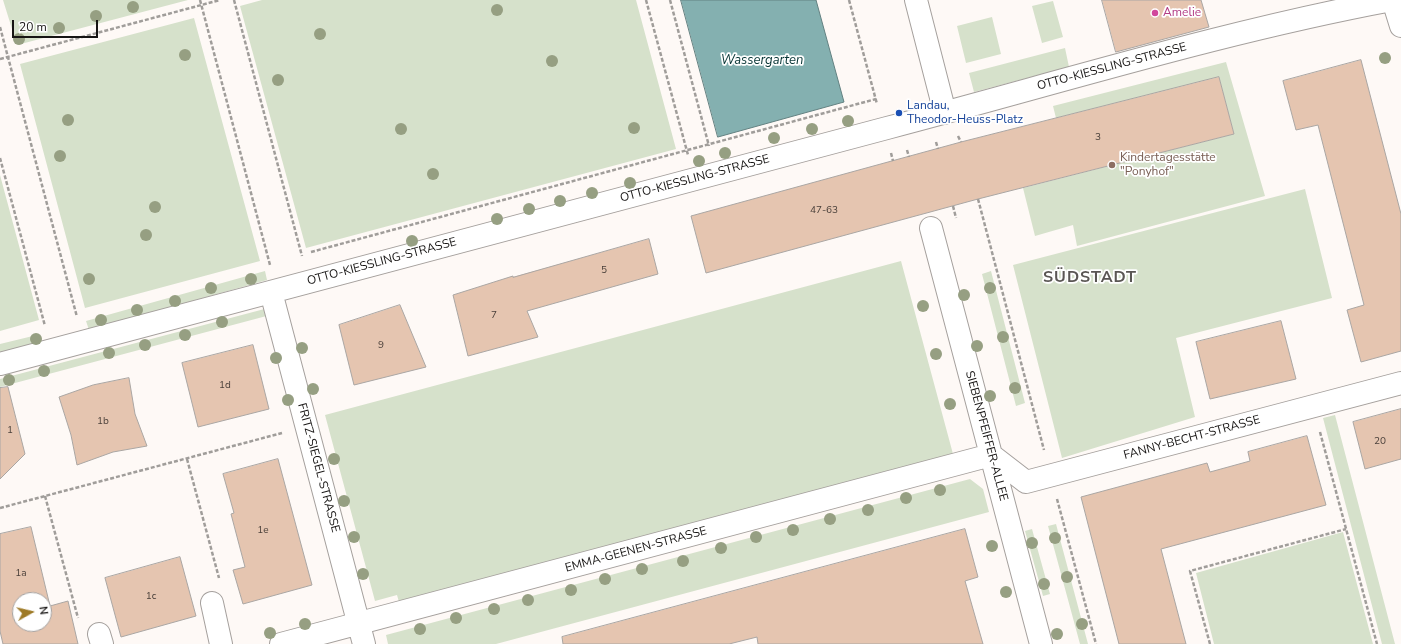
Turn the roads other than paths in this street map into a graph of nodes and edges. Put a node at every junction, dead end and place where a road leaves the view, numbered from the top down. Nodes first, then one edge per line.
1 (916, 0) edge
2 (1393, 0) edge
3 (1401, 26) edge
4 (945, 113) junction
5 (931, 228) dead end
6 (271, 292) junction
7 (0, 364) edge
8 (1401, 383) edge
9 (991, 455) junction
10 (216, 594) road end
11 (359, 623) junction
12 (221, 644) edge
13 (281, 644) edge
14 (364, 644) edge
15 (1040, 644) edge

1 - 4 street
2 - 3 street
2 - 4 street, OTTO-KIESSLING-STRASSE
4 - 6 street, OTTO-KIESSLING-STRASSE
5 - 9 street, SIEBENPFEIFFER-ALLEE
6 - 7 street, OTTO-KIESSLING-STRASSE
6 - 11 street, FRITZ-SIEGEL-STRASSE
8 - 9 street, FANNY-BECHT-STRASSE
9 - 11 street, EMMA-GEENEN-STRASSE
9 - 15 street, SIEBENPFEIFFER-ALLEE
10 - 12 street
11 - 13 street, EMMA-GEENEN-STRASSE
11 - 14 street, FRITZ-SIEGEL-STRASSE

